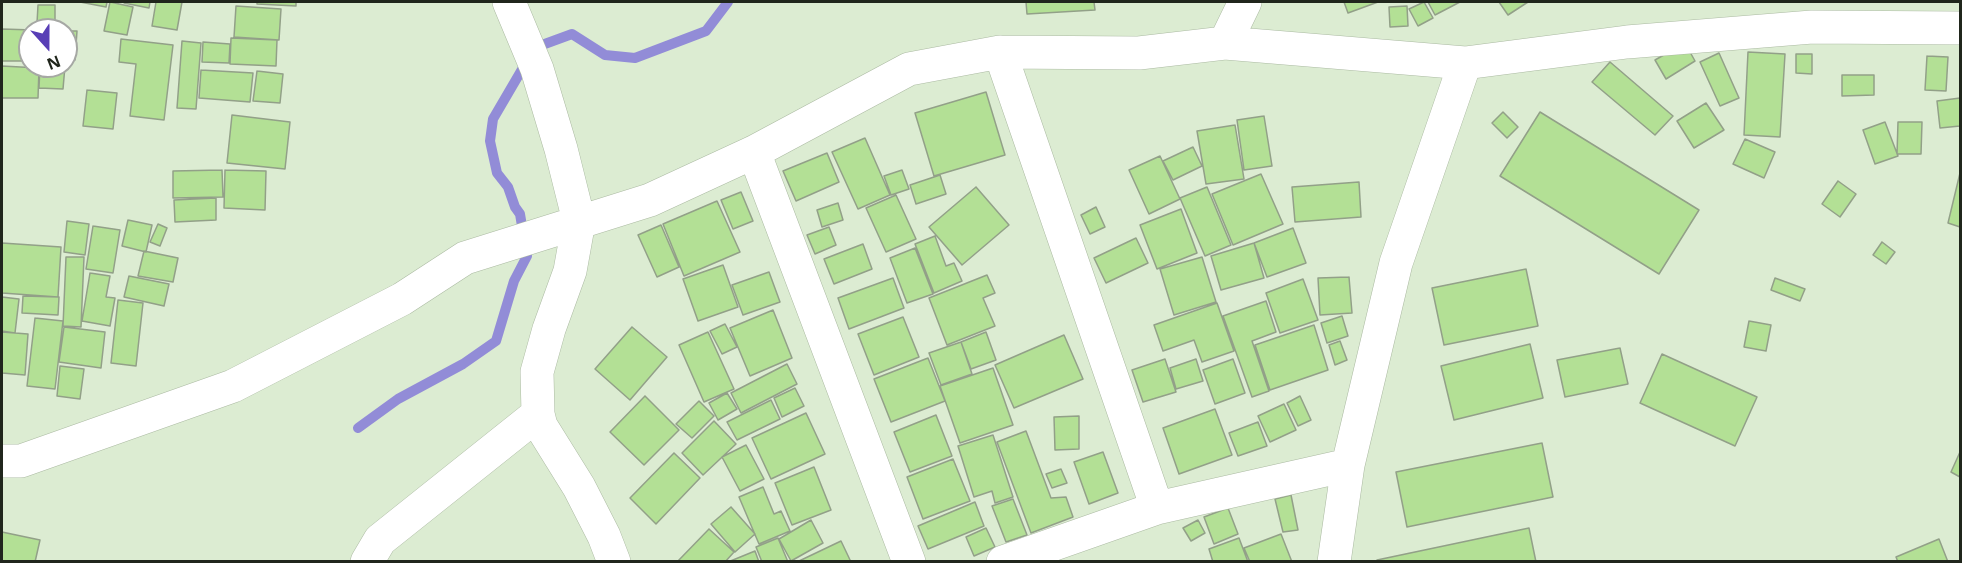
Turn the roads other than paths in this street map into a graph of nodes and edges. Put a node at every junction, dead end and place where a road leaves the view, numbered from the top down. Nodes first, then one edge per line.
1 (509, 2) edge
2 (1245, 2) edge
3 (1897, 15) edge
4 (1960, 28) edge
5 (1225, 43) junction
6 (1000, 52) junction
7 (1465, 63) junction
8 (754, 152) junction
9 (579, 221) junction
10 (538, 414) junction
11 (2, 461) edge
12 (1348, 465) junction
13 (1157, 508) junction
14 (367, 561) edge
15 (614, 561) edge
16 (909, 561) edge
17 (1003, 561) edge
18 (1334, 561) edge

1 - 9 street
2 - 5 street
3 - 4 street
3 - 7 street
5 - 6 street
5 - 7 street
6 - 8 street
6 - 13 street
7 - 12 street
8 - 9 street
8 - 16 street
9 - 10 street
9 - 11 street
10 - 14 street
10 - 15 street
12 - 13 street
12 - 18 street
13 - 17 street

